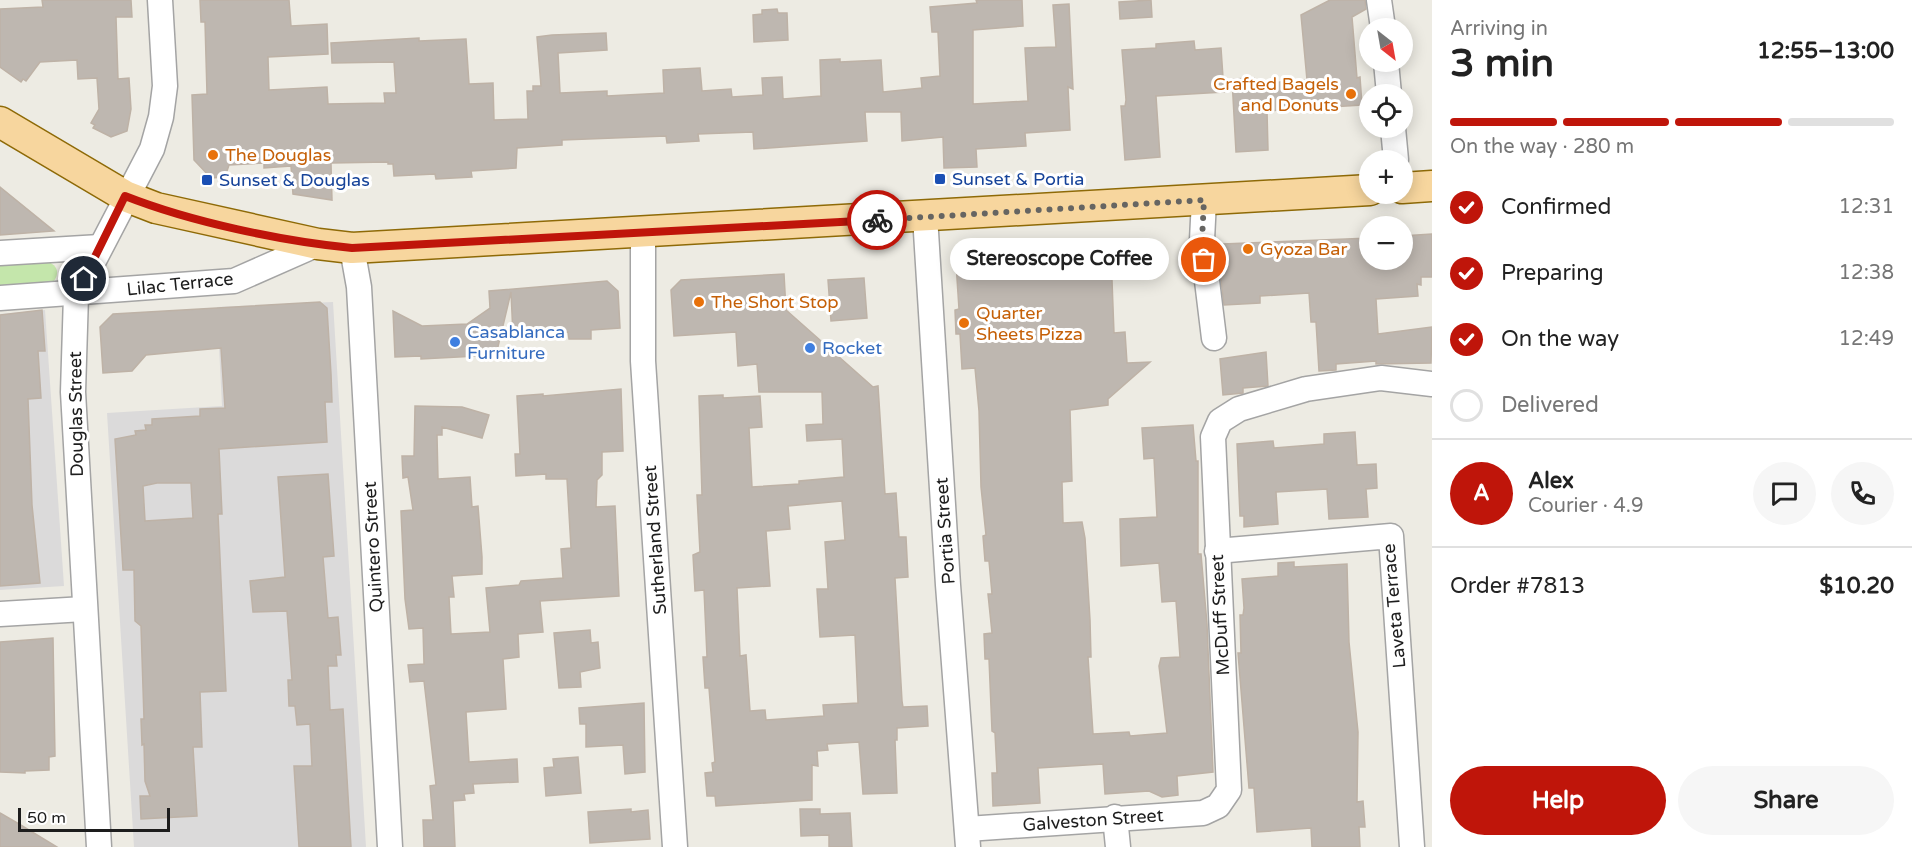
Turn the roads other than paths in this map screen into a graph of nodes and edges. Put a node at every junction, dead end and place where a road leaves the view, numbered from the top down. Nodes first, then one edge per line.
1 (160, 0) edge
2 (1379, 0) edge
3 (1382, 18) edge
4 (0, 122) edge
5 (1432, 186) edge
6 (1413, 187) edge
7 (1359, 191) edge
8 (125, 196) junction
9 (1204, 200) junction
10 (925, 216) junction
11 (643, 233) junction
12 (318, 244) junction
13 (100, 247) junction
14 (352, 248) junction
15 (0, 253) edge
16 (76, 295) junction
17 (0, 298) edge
18 (1214, 338) dead end
19 (1432, 384) edge
20 (1217, 551) junction
21 (84, 609) junction
22 (0, 614) edge
23 (1218, 806) joint
24 (1115, 817) junction
25 (968, 838) edge
26 (99, 847) edge
27 (390, 847) edge
28 (675, 847) edge
29 (1118, 847) edge
30 (1412, 847) edge

1 - 8 street, Douglas Street
2 - 3 street
4 - 8 main road
5 - 6 main road
7 - 9 main road
8 - 12 main road
8 - 13 street, Douglas Street
9 - 10 main road
9 - 18 street
10 - 11 main road
10 - 25 street, Portia Street
11 - 14 main road
11 - 28 street, Sutherland Street
12 - 14 main road
12 - 16 street, Lilac Terrace
13 - 15 street
13 - 16 street, Douglas Street
14 - 27 street, Quintero Street
16 - 17 street, Lilac Terrace
16 - 21 street, Douglas Street
19 - 20 street, McDuff Street
20 - 23 street, McDuff Street
20 - 30 street, Laveta Terrace
21 - 22 street
21 - 26 street, Douglas Street
23 - 24 street, Galveston Street
24 - 25 street, Galveston Street
24 - 29 street

